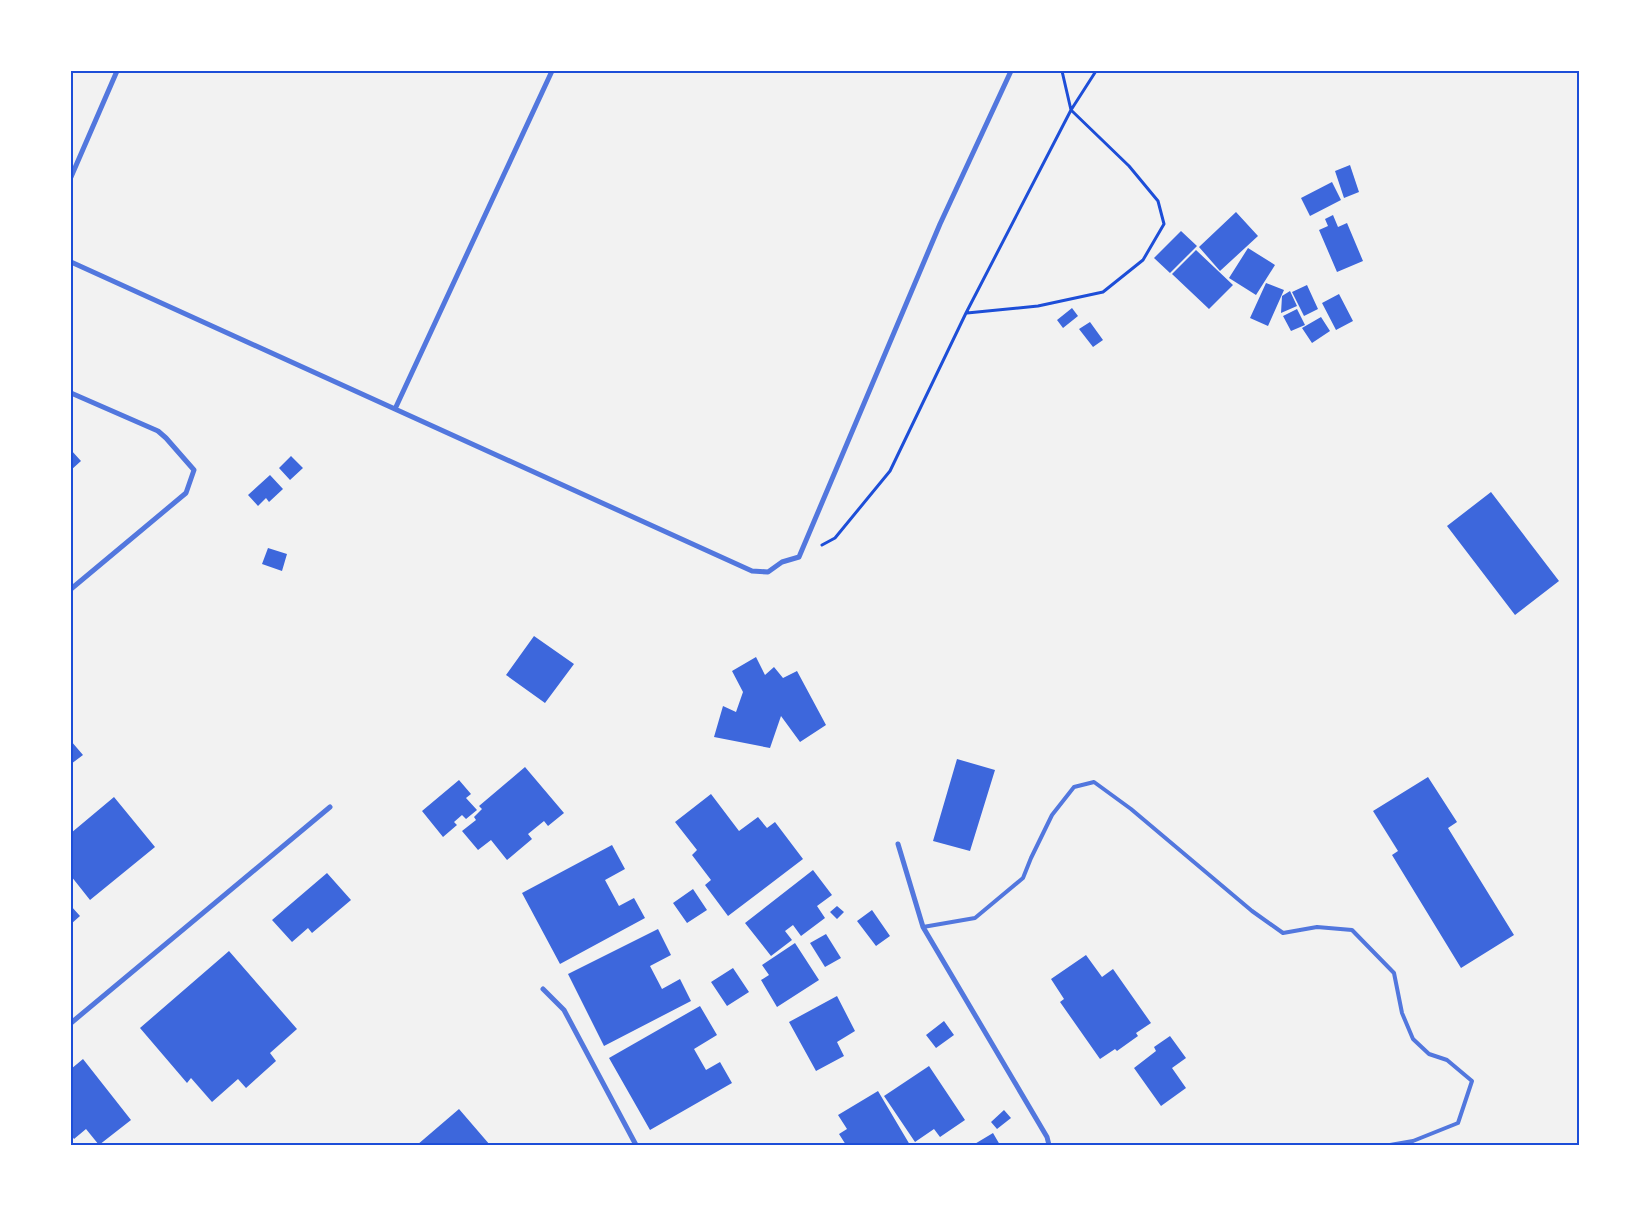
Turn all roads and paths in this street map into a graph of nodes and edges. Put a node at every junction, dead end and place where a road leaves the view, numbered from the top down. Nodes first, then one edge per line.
1 (117, 71) edge
2 (552, 71) edge
3 (1011, 71) edge
4 (1062, 71) edge
5 (1096, 71) edge
6 (1072, 110) junction
7 (71, 177) edge
8 (71, 262) edge
9 (966, 314) junction
10 (71, 393) edge
11 (395, 409) junction
12 (799, 557) junction
13 (71, 589) edge
14 (330, 806) dead end
15 (898, 844) dead end
16 (923, 927) junction
17 (543, 989) dead end
18 (71, 1024) edge
19 (636, 1145) edge
20 (1049, 1145) edge
21 (1390, 1145) edge

1 - 7 street
2 - 11 street
3 - 12 street
4 - 6 path
5 - 6 path
6 - 9 path
6 - 9 path
8 - 11 street
9 - 12 path
10 - 13 street
11 - 12 street
14 - 18 street
15 - 16 street
16 - 20 street
16 - 21 lane
17 - 19 street

